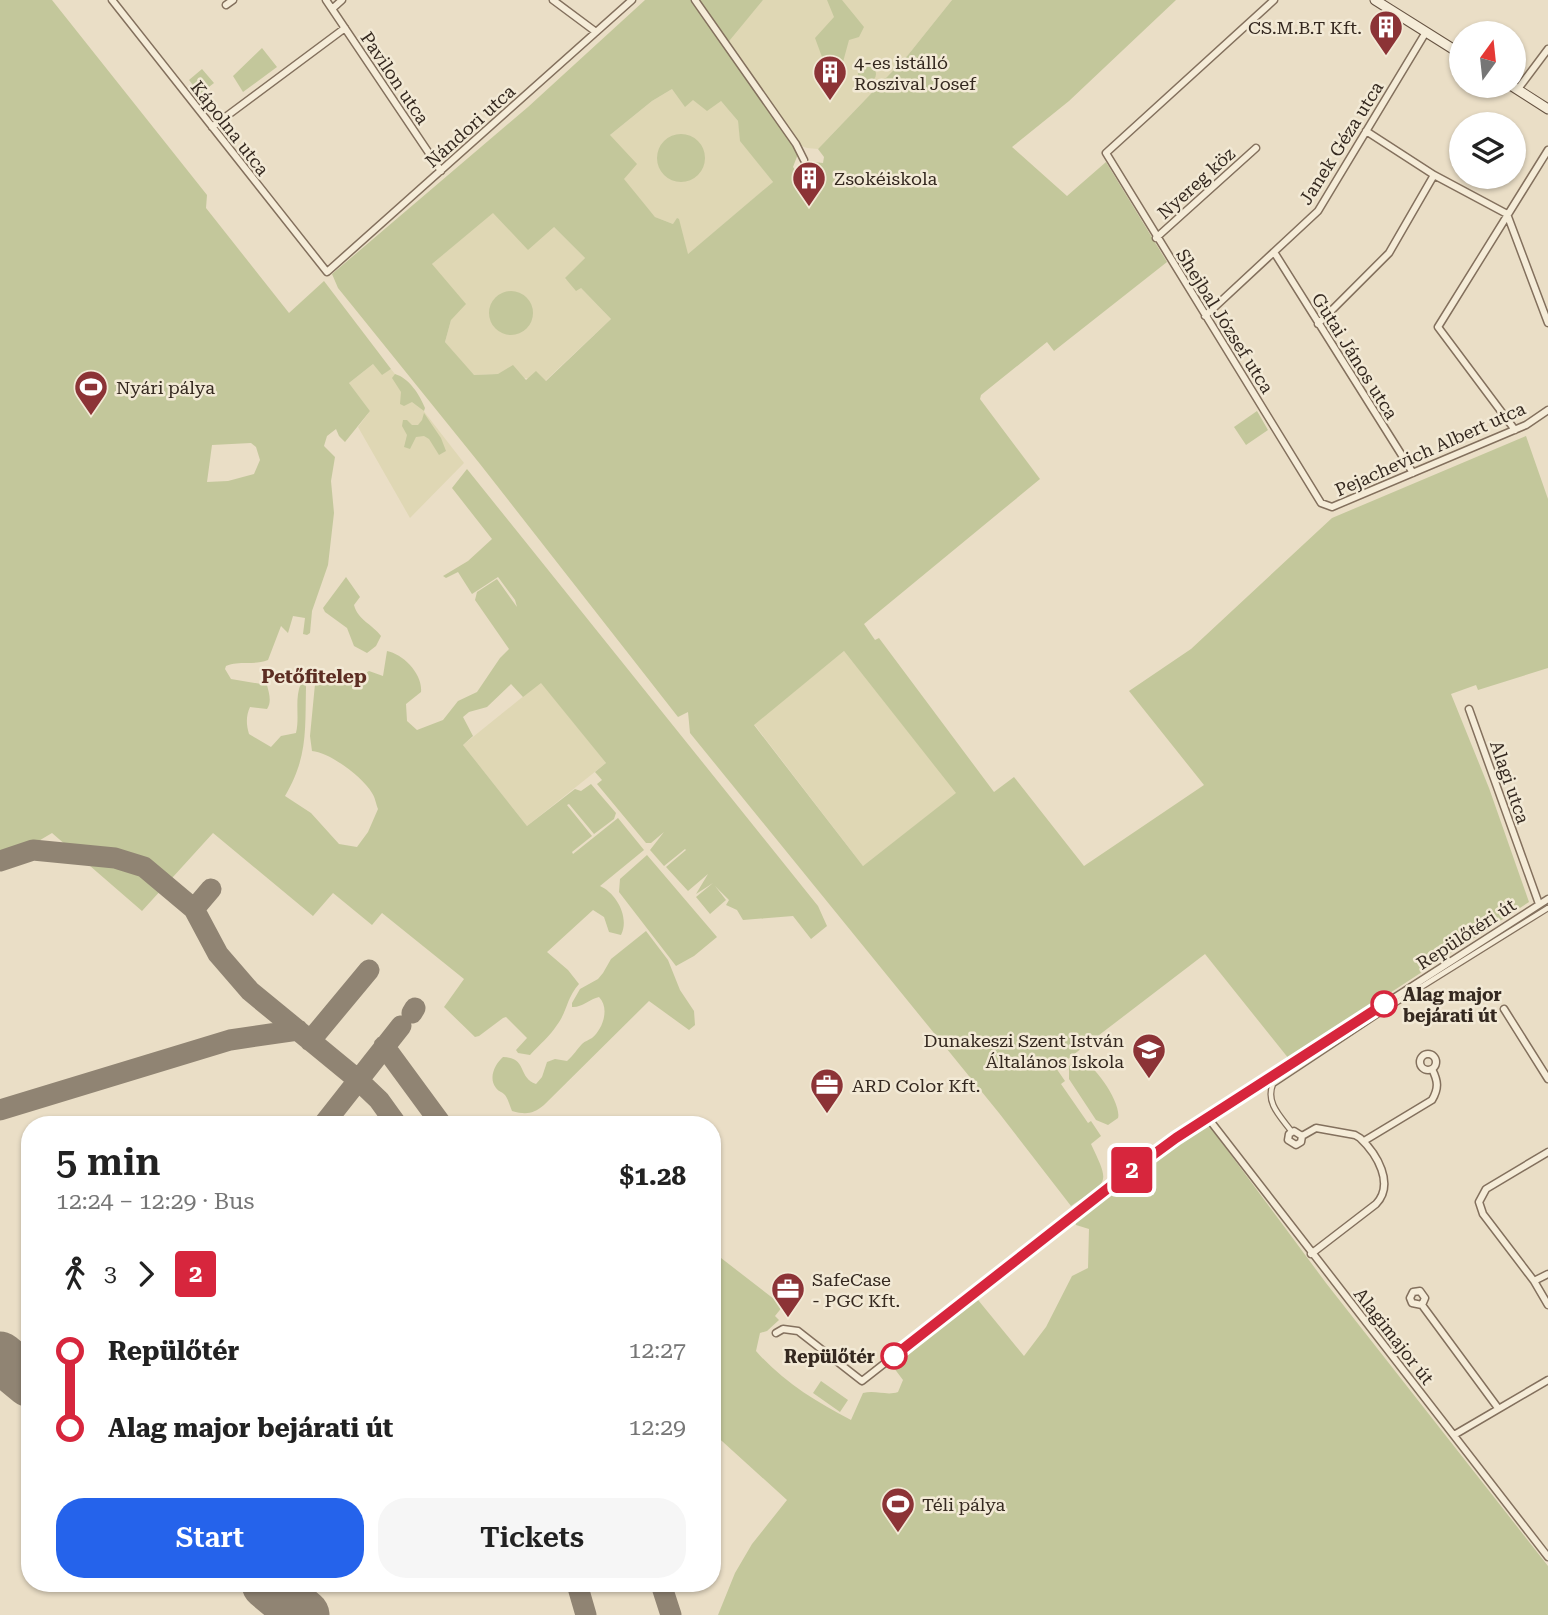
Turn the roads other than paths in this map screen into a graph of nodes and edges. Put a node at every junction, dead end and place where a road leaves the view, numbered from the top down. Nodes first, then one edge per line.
1 (112, 0) edge
2 (233, 0) edge
3 (326, 0) edge
4 (342, 0) edge
5 (553, 0) edge
6 (632, 0) edge
7 (695, 0) edge
8 (1274, 0) edge
9 (1382, 2) edge
10 (226, 5) dead end
11 (332, 9) junction
12 (345, 28) junction
13 (596, 32) junction
14 (1426, 32) junction
15 (1449, 46) edge
16 (1548, 49) edge
17 (1526, 74) edge
18 (1526, 94) edge
19 (1548, 109) edge
20 (212, 127) junction
21 (1366, 131) junction
22 (1255, 148) dead end
23 (1548, 150) edge
24 (804, 160) dead end
25 (441, 171) junction
26 (1434, 176) junction
27 (1507, 214) junction
28 (1156, 238) junction
29 (1274, 252) junction
30 (327, 272) joint
31 (1206, 316) junction
32 (1548, 323) edge
33 (1318, 324) junction
34 (1548, 410) edge
35 (1515, 429) junction
36 (1413, 473) junction
37 (1321, 503) joint
38 (1469, 709) dead end
39 (1548, 898) edge
40 (1539, 904) junction
41 (1548, 908) edge
42 (1504, 1009) dead end
43 (1432, 1069) dead end
44 (1548, 1079) edge
45 (1223, 1108) junction
46 (1208, 1118) junction
47 (1292, 1132) junction
48 (1217, 1133) junction
49 (1302, 1136) junction
50 (1364, 1141) junction
51 (1548, 1153) edge
52 (1311, 1254) junction
53 (1548, 1274) edge
54 (1534, 1282) junction
55 (1422, 1305) dead end
56 (1548, 1306) edge
57 (776, 1333) dead end
58 (1548, 1380) edge
59 (1498, 1408) junction
60 (1454, 1436) junction
61 (1548, 1557) edge

1 - 20 street, Kápolna utca
2 - 10 street
3 - 11 street, Pavilon utca
4 - 11 street
5 - 13 street
6 - 13 street, Nándori utca
7 - 24 street
8 - 28 street, Shejbal József utca
9 - 14 main road
11 - 12 street, Pavilon utca
12 - 20 street
12 - 25 street, Pavilon utca
13 - 25 street, Nándori utca
14 - 15 main road
14 - 21 street, Janek Géza utca
16 - 17 street
18 - 19 main road
20 - 30 street, Kápolna utca
21 - 26 street
21 - 29 street, Janek Géza utca
22 - 28 street, Nyereg köz
23 - 27 street
25 - 30 street, Nándori utca
26 - 27 street
26 - 33 street
27 - 32 street
27 - 35 street
28 - 31 street, Shejbal József utca
29 - 31 street, Janek Géza utca
29 - 33 street, Gutai János utca
31 - 37 street, Shejbal József utca
33 - 36 street, Gutai János utca
34 - 35 street, Pejachevich Albert utca
35 - 36 street, Pejachevich Albert utca
36 - 37 street, Pejachevich Albert utca
38 - 40 street, Alagi utca
39 - 40 street, Repülőtéri út
40 - 45 street, Repülőtéri út
41 - 47 street
42 - 44 street
43 - 50 street
45 - 46 street, Repülőtéri út
45 - 48 street
46 - 48 street
46 - 57 street, Repülőtéri út
47 - 49 street
47 - 49 street
48 - 52 street, Alagimajor út
49 - 50 street
50 - 52 street
51 - 54 street
52 - 60 street, Alagimajor út
53 - 54 street
54 - 56 street
55 - 59 street
58 - 59 street
59 - 60 street
60 - 61 street, Alagimajor út

